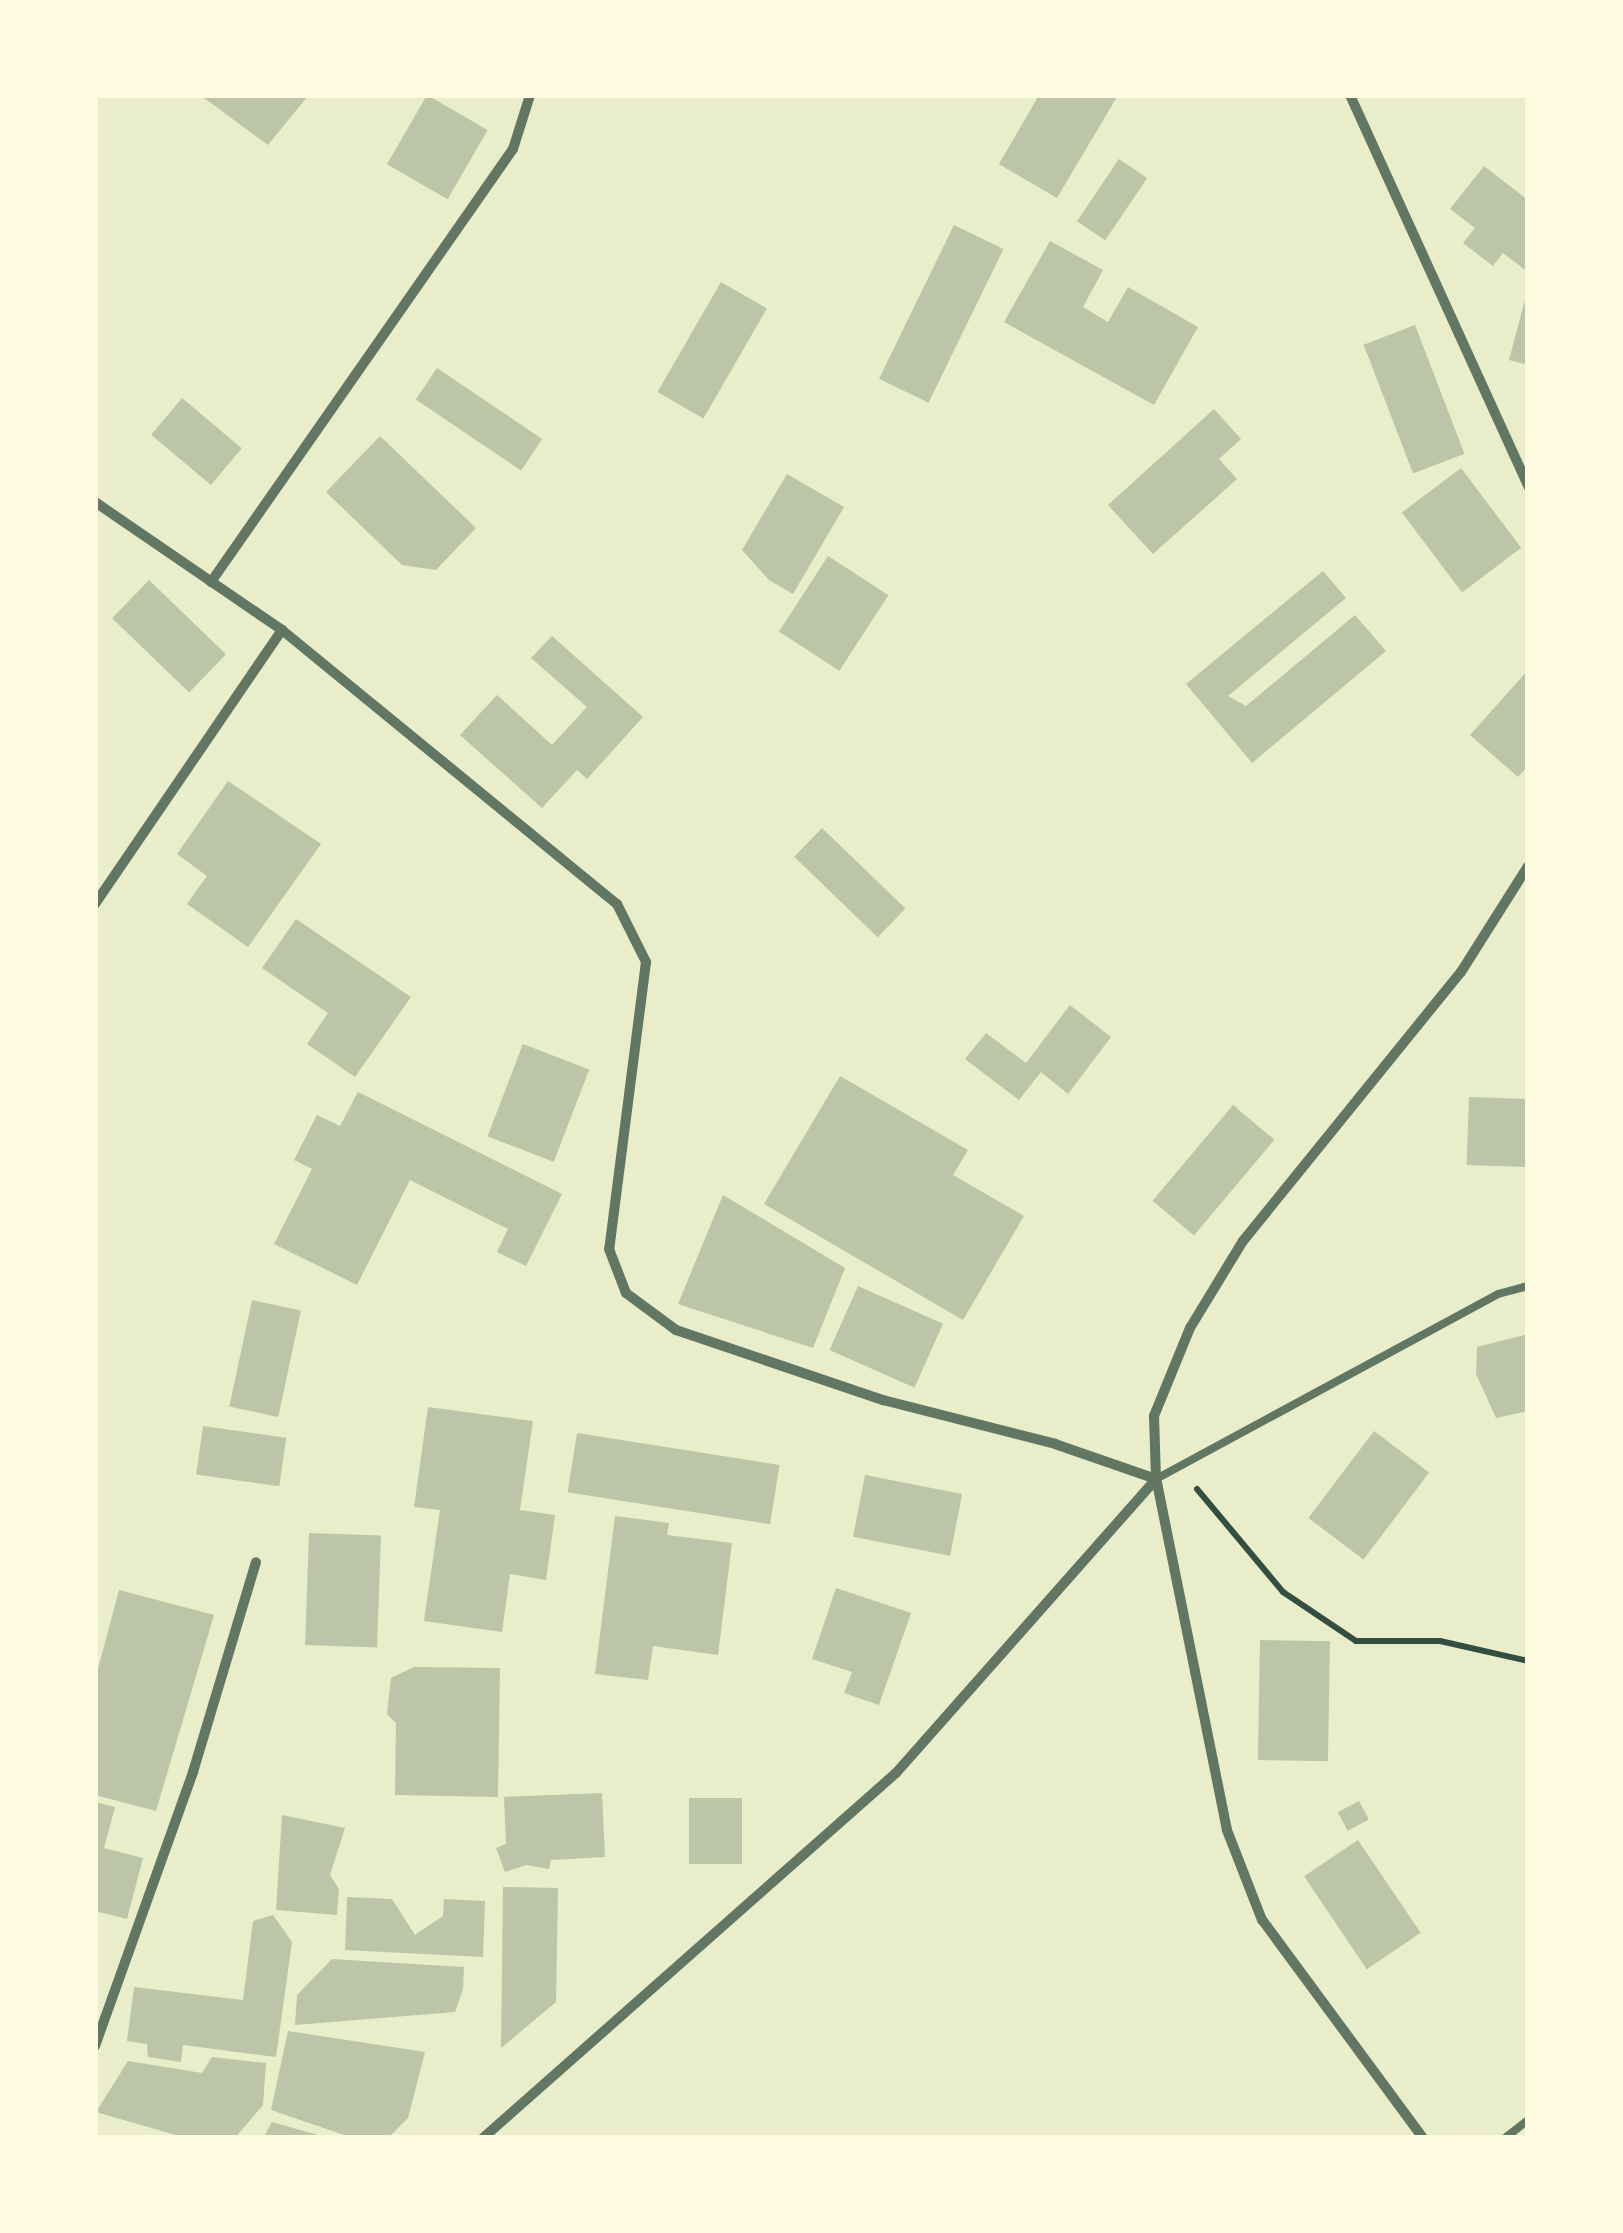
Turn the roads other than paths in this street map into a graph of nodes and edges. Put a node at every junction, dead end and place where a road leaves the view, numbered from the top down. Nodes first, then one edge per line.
1 (530, 95) edge
2 (1350, 95) edge
3 (1528, 486) edge
4 (95, 502) edge
5 (211, 582) junction
6 (282, 630) junction
7 (1528, 866) edge
8 (95, 904) edge
9 (1528, 1286) edge
10 (1156, 1479) junction
11 (256, 1562) dead end
12 (95, 2046) edge
13 (1528, 2120) edge
14 (483, 2138) edge
15 (1424, 2138) edge
16 (1505, 2138) edge

1 - 5 street
2 - 3 street
4 - 5 street
5 - 6 street
6 - 8 street
6 - 10 street
7 - 10 street
9 - 10 lane
10 - 14 street
10 - 15 street
11 - 12 street
13 - 16 lane

